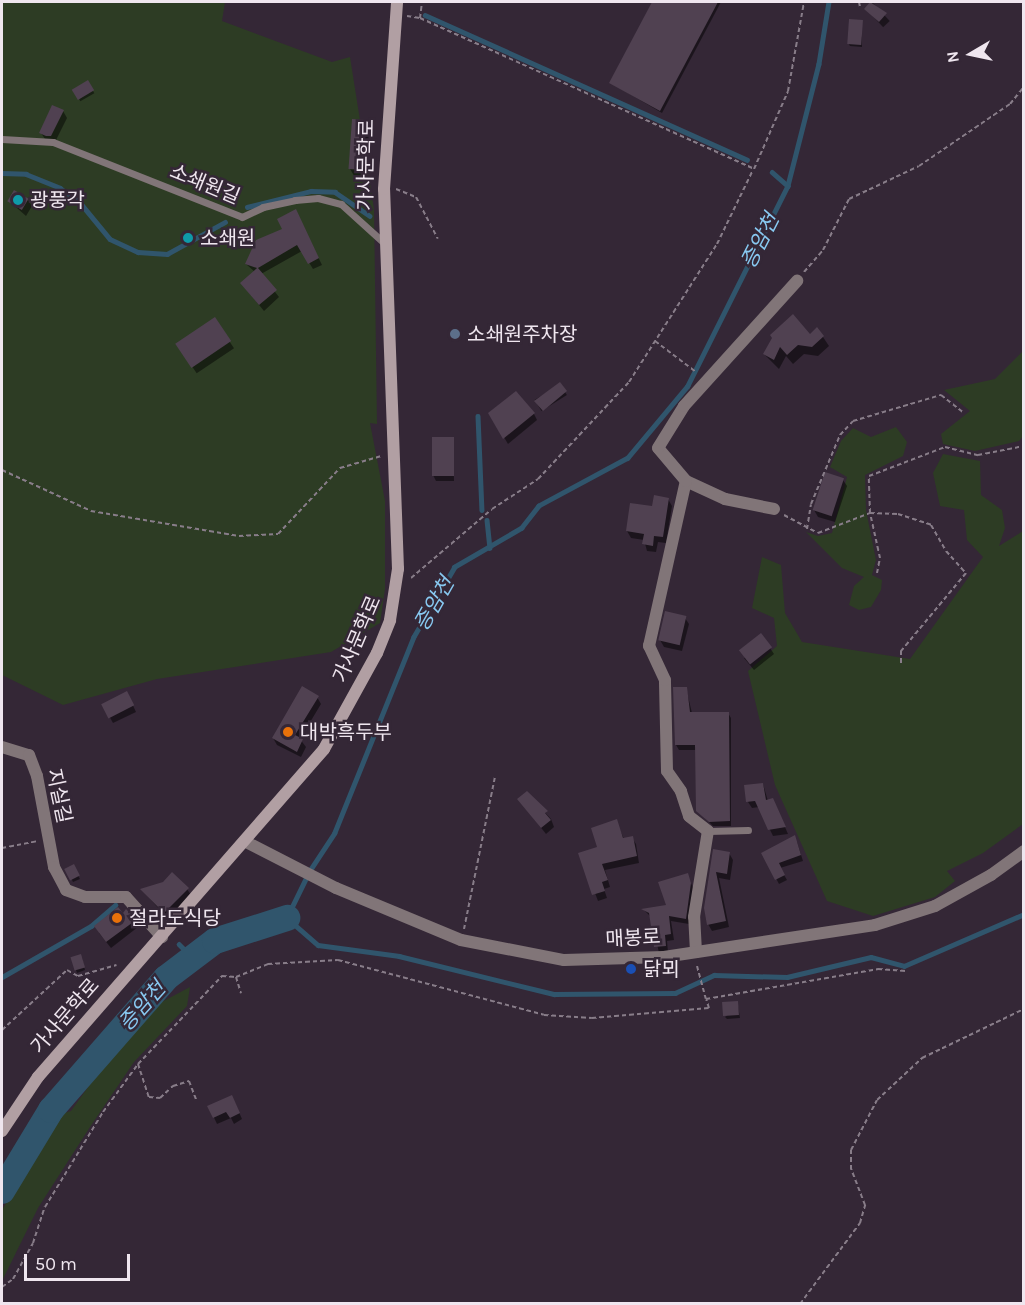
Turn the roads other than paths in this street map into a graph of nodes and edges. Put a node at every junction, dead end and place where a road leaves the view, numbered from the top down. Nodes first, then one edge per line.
1 (397, 2) edge
2 (2, 139) edge
3 (384, 243) junction
4 (796, 281) road end
5 (686, 481) junction
6 (774, 509) road end
7 (2, 747) edge
8 (748, 830) dead end
9 (708, 831) junction
10 (246, 842) junction
11 (1023, 851) edge
12 (162, 937) junction
13 (696, 958) junction
14 (2, 1131) edge

1 - 3 main road, 가사문학로
2 - 3 lane, 소쇄원길
3 - 10 main road, 가사문학로
4 - 5 street
5 - 6 street
5 - 9 street
7 - 12 street, 지실길
8 - 9 lane
9 - 13 street
10 - 12 main road, 가사문학로
10 - 13 street, 매봉로
11 - 13 street, 매봉로
12 - 14 main road, 가사문학로

